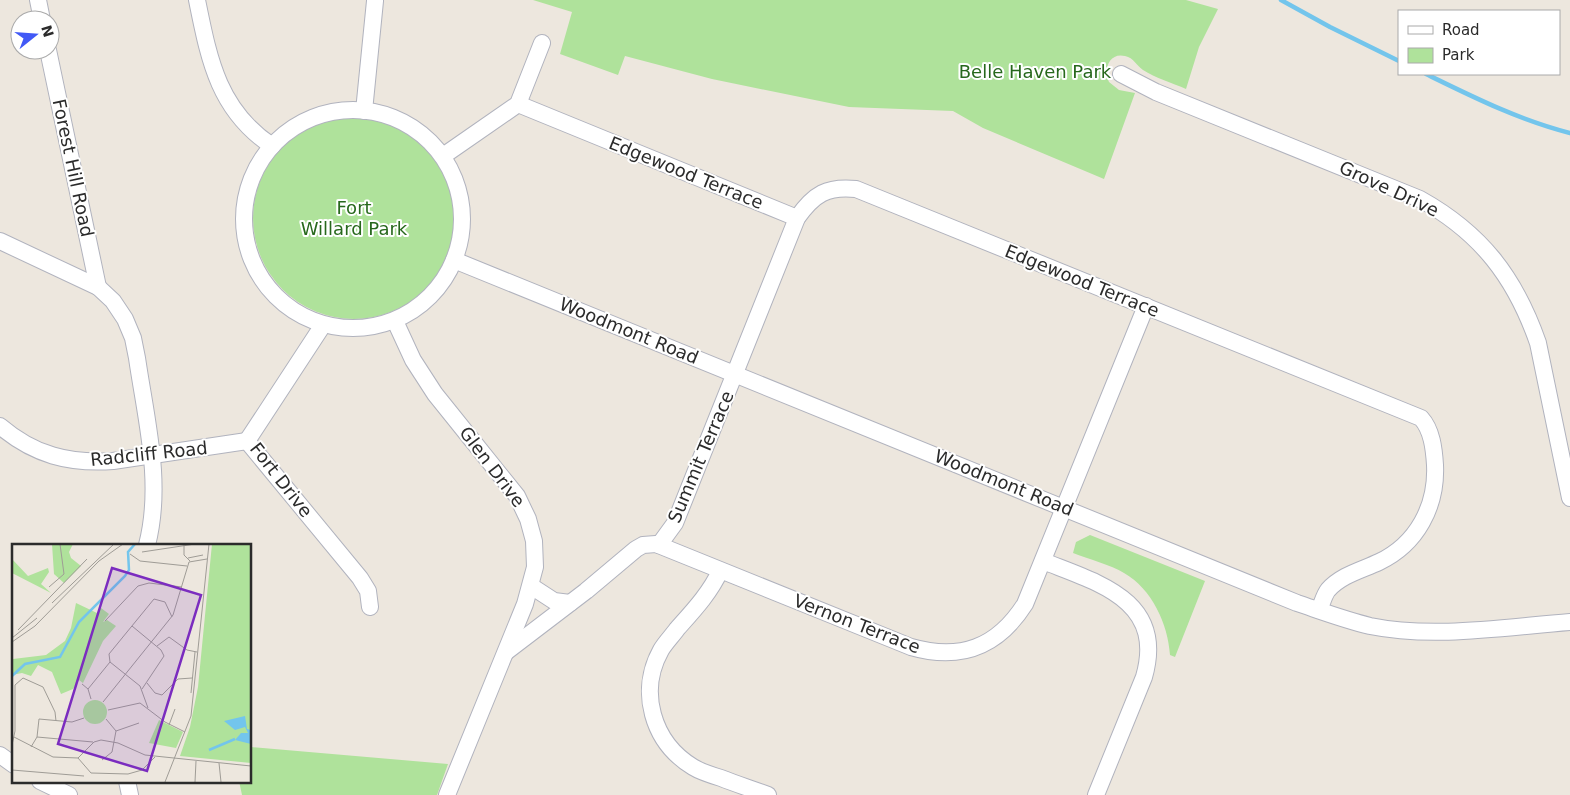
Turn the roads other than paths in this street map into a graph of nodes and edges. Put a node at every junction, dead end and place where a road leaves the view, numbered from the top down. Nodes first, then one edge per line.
1 (197, 0) edge
2 (374, 1) edge
3 (542, 43) dead end
4 (50, 60) edge
5 (1120, 74) dead end
6 (518, 104) junction
7 (364, 111) junction
8 (272, 146) junction
9 (443, 156) junction
10 (797, 218) junction
11 (0, 241) edge
12 (454, 260) junction
13 (98, 287) junction
14 (1146, 306) junction
15 (395, 321) junction
16 (323, 325) junction
17 (736, 375) junction
18 (0, 426) edge
19 (246, 441) junction
20 (151, 456) junction
21 (1570, 498) edge
22 (1065, 508) junction
23 (147, 544) edge
24 (659, 544) junction
25 (1043, 561) junction
26 (720, 571) junction
27 (531, 586) junction
28 (570, 603) junction
29 (370, 607) dead end
30 (1319, 610) junction
31 (1570, 622) edge
32 (506, 652) junction
33 (0, 755) edge
34 (12, 764) edge
35 (42, 782) edge
36 (127, 782) edge
37 (70, 795) edge
38 (130, 795) edge
39 (447, 795) edge
40 (768, 795) edge
41 (1096, 795) edge

1 - 8 street
2 - 7 street
3 - 6 street
4 - 13 street, Forest Hill Road
5 - 21 street, Grove Drive
6 - 9 street
6 - 10 street, Edgewood Terrace
7 - 8 street
7 - 9 street
8 - 16 street
9 - 12 street
10 - 14 street, Edgewood Terrace
10 - 17 street, Summit Terrace
11 - 13 street
12 - 15 street
12 - 17 street, Woodmont Road
13 - 20 street
14 - 22 street, Vernon Terrace
14 - 30 street, Edgewood Terrace
15 - 16 street
15 - 27 street, Glen Drive
16 - 19 street, Fort Drive
17 - 22 street, Woodmont Road
17 - 24 street, Summit Terrace
18 - 20 street, Radcliff Road
19 - 20 street, Radcliff Road
19 - 29 street, Fort Drive
20 - 23 street
22 - 25 street, Vernon Terrace
22 - 30 street, Woodmont Road
24 - 26 street, Vernon Terrace
24 - 28 street
25 - 26 street, Vernon Terrace
25 - 41 street
26 - 40 street
27 - 28 street
27 - 32 street, Glen Drive
28 - 32 street
30 - 31 street, Woodmont Road
32 - 39 street, Glen Drive
33 - 34 street
35 - 37 street
36 - 38 street

